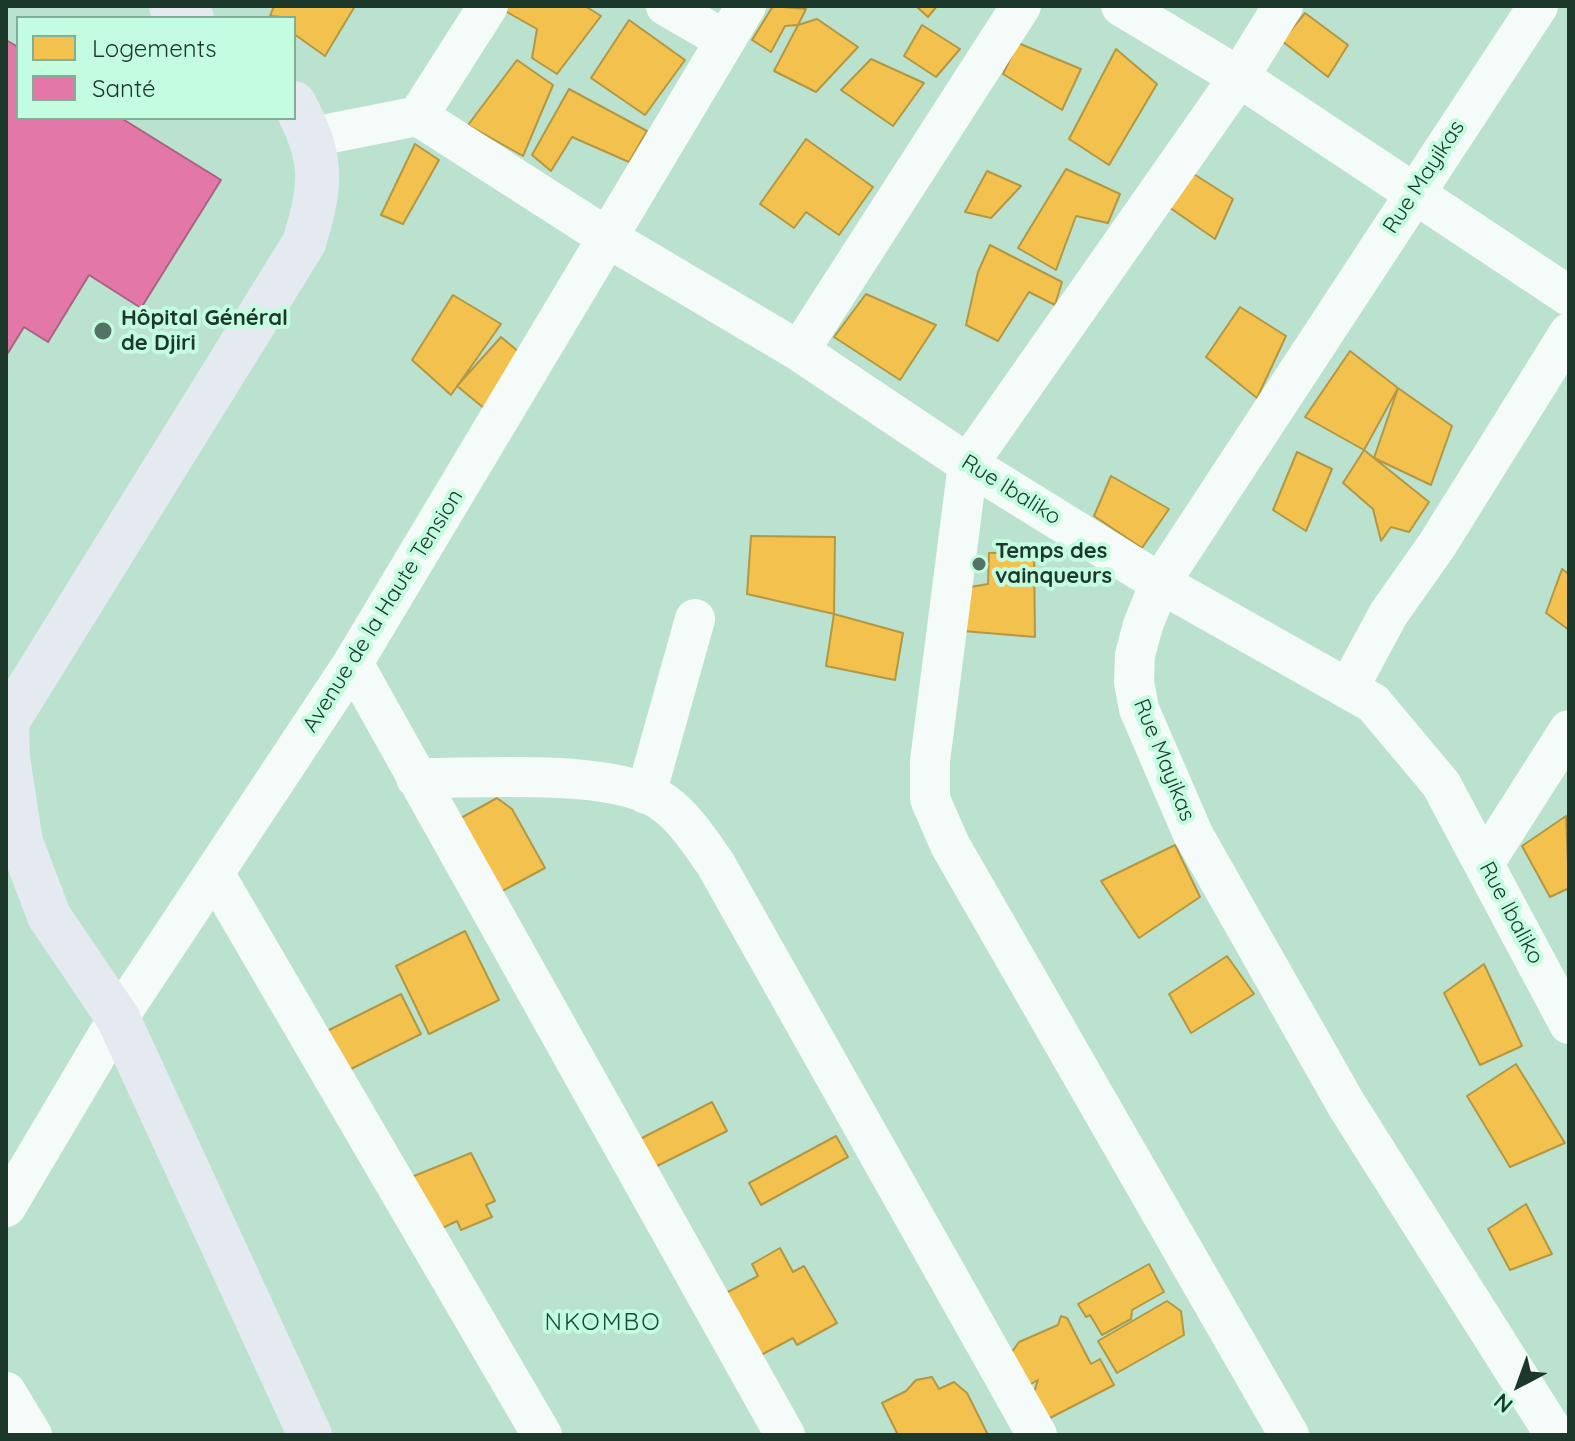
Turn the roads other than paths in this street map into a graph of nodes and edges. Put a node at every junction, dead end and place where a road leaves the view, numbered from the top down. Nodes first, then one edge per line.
1 (171, 6) edge
2 (488, 6) edge
3 (666, 6) edge
4 (746, 6) edge
5 (1021, 6) edge
6 (1121, 6) edge
7 (1283, 6) edge
8 (1538, 6) edge
9 (188, 16) edge
10 (725, 40) junction
11 (1239, 77) junction
12 (418, 116) junction
13 (303, 120) edge
14 (1414, 191) junction
15 (608, 238) junction
16 (1569, 296) edge
17 (1569, 333) edge
18 (799, 351) junction
19 (968, 464) junction
20 (1160, 583) junction
21 (695, 619) dead end
22 (353, 663) junction
23 (1349, 687) junction
24 (6, 723) edge
25 (1569, 730) edge
26 (416, 778) junction
27 (646, 794) junction
28 (11, 852) edge
29 (1485, 862) junction
30 (214, 873) junction
31 (118, 1018) junction
32 (1569, 1024) edge
33 (6, 1207) edge
34 (6, 1392) edge
35 (32, 1435) edge
36 (310, 1435) edge
37 (542, 1435) edge
38 (785, 1435) edge
39 (1037, 1435) edge
40 (1289, 1435) edge
41 (1555, 1435) edge

1 - 9 main road
2 - 12 street
3 - 10 street
4 - 10 street, Avenue de la Haute Tension
5 - 18 street
6 - 11 street
7 - 11 street
8 - 14 street, Rue Mayikas
10 - 15 street, Avenue de la Haute Tension
11 - 14 street
11 - 19 street
12 - 13 street
12 - 15 street, Rue Ibaliko
13 - 24 main road
14 - 16 street
14 - 20 street, Rue Mayikas
15 - 18 street, Rue Ibaliko
15 - 22 street, Avenue de la Haute Tension
17 - 23 street
18 - 19 street, Rue Ibaliko
19 - 20 street, Rue Ibaliko
19 - 40 street
20 - 23 street, Rue Ibaliko
20 - 41 street, Rue Mayikas
21 - 27 street
22 - 26 street
22 - 30 street, Avenue de la Haute Tension
23 - 29 street, Rue Ibaliko
24 - 28 main road
25 - 29 street
26 - 27 street
26 - 38 street
27 - 39 street
28 - 31 main road
29 - 32 street, Rue Ibaliko
30 - 31 street, Avenue de la Haute Tension
30 - 37 street
31 - 33 street, Avenue de la Haute Tension
31 - 36 main road
34 - 35 street

